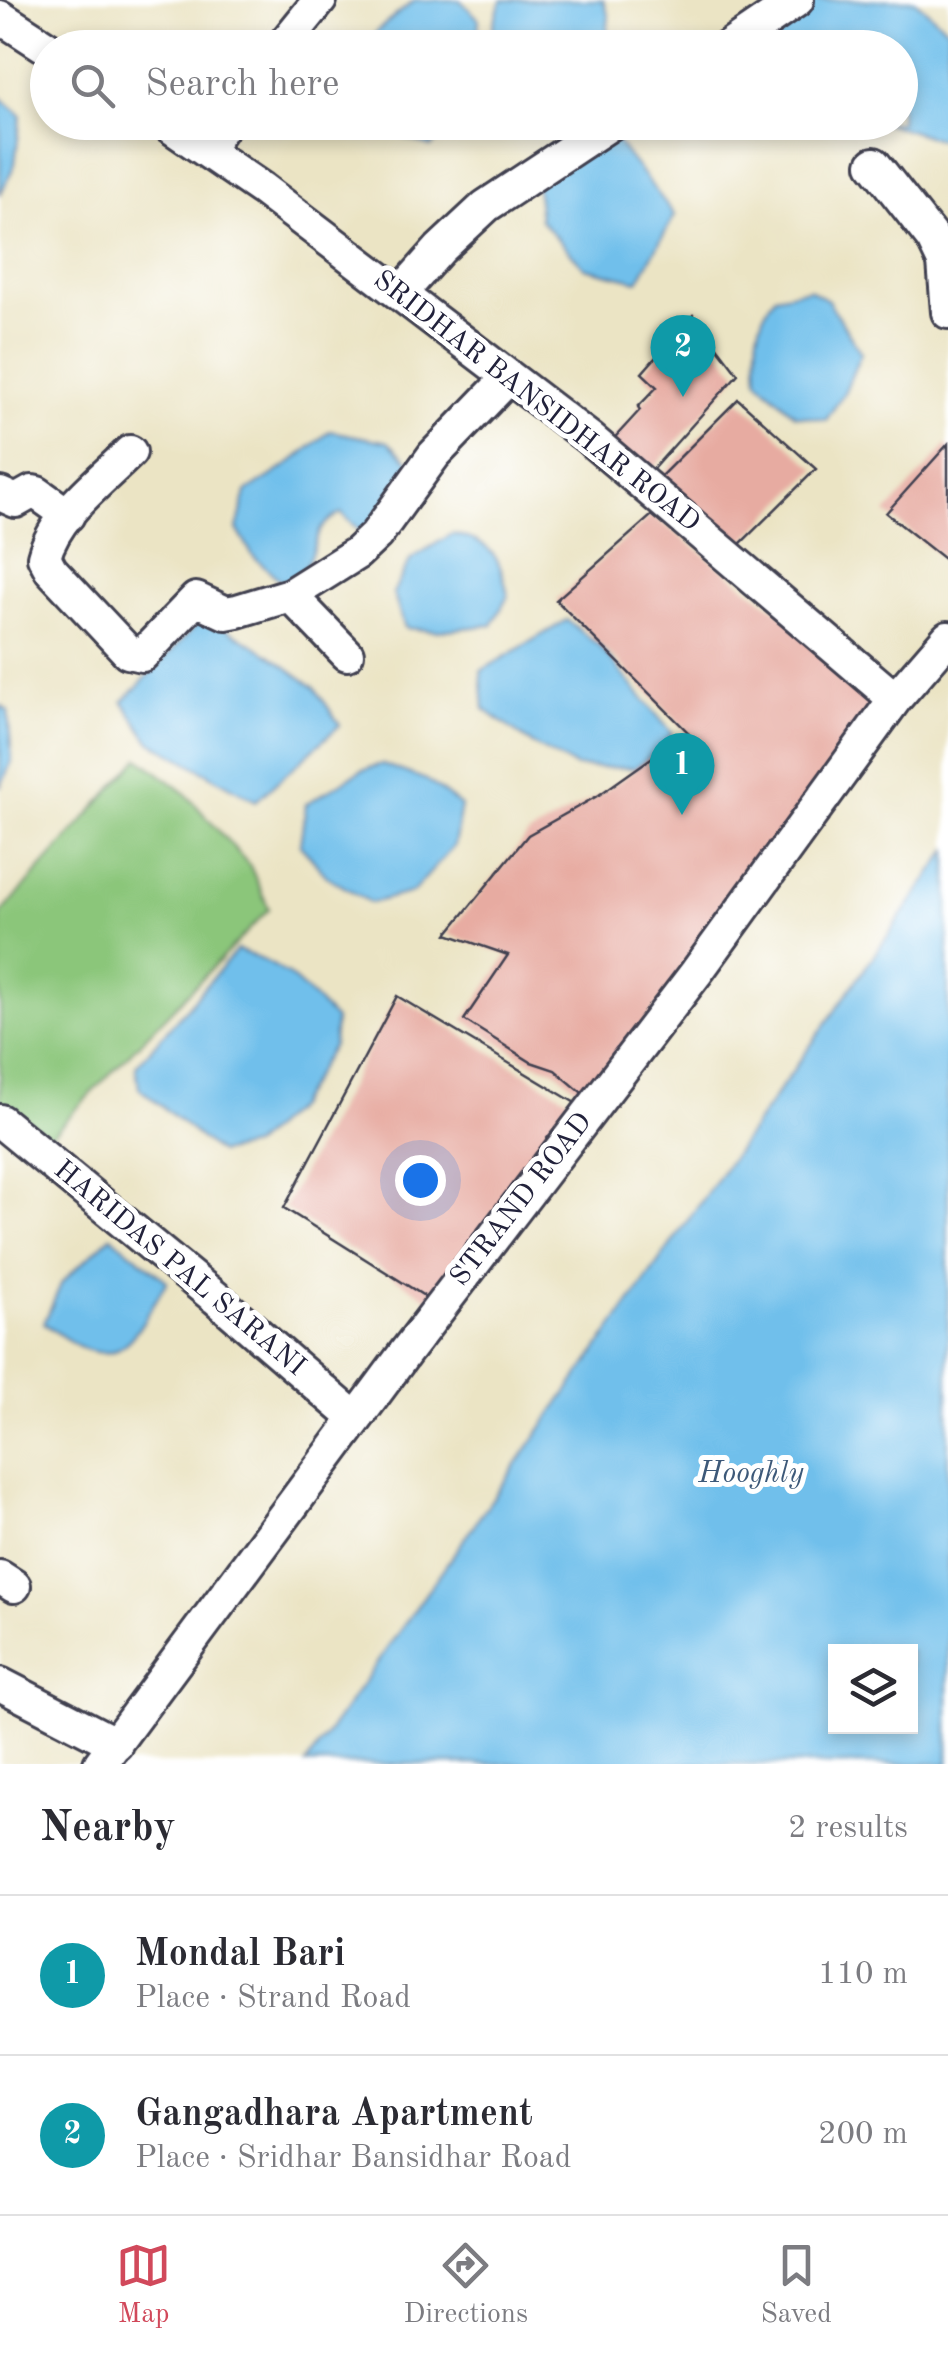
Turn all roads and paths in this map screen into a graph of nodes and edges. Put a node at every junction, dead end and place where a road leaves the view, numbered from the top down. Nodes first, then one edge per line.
1 (320, 0) edge
2 (797, 0) edge
3 (0, 17) edge
4 (296, 30) edge
5 (754, 30) edge
6 (30, 36) edge
7 (191, 140) edge
8 (213, 140) edge
9 (586, 140) edge
10 (206, 150) junction
11 (874, 164) dead end
12 (400, 294) junction
13 (948, 312) edge
14 (509, 378) junction
15 (130, 452) dead end
16 (0, 494) edge
17 (68, 515) junction
18 (290, 595) junction
19 (948, 638) edge
20 (347, 654) dead end
21 (895, 699) junction
22 (0, 1121) edge
23 (356, 1418) junction
24 (0, 1684) edge
25 (108, 1754) edge

1 - 4 street
2 - 5 street
3 - 6 street
7 - 10 street, SRIDHAR BANSIDHAR ROAD
8 - 10 street
9 - 12 street
10 - 12 street, SRIDHAR BANSIDHAR ROAD
11 - 13 street
12 - 14 street, SRIDHAR BANSIDHAR ROAD
14 - 18 street
14 - 21 street, SRIDHAR BANSIDHAR ROAD
15 - 17 street
16 - 17 street
17 - 18 street
18 - 20 street
19 - 21 street, STRAND ROAD
21 - 23 street, STRAND ROAD
22 - 23 street, HARIDAS PAL SARANI
23 - 25 street, STRAND ROAD
24 - 25 street

